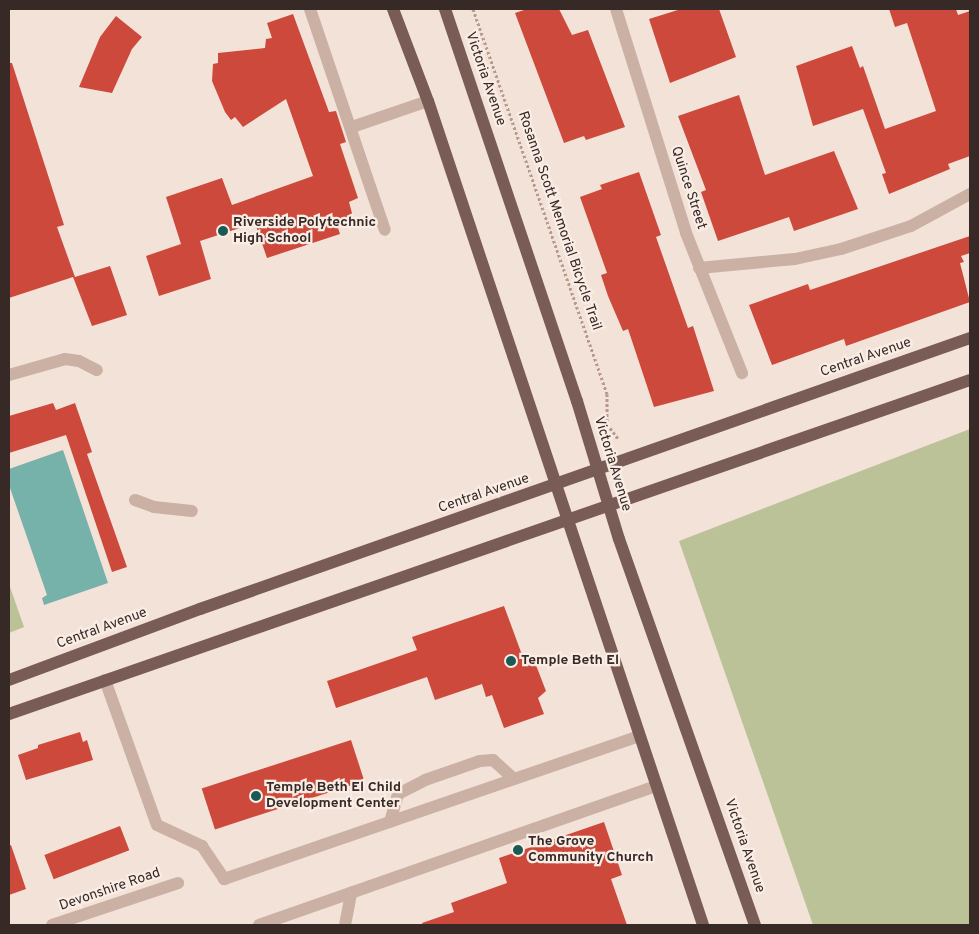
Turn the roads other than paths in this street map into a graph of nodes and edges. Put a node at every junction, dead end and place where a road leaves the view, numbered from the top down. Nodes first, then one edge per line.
1 (310, 9) edge
2 (394, 9) edge
3 (446, 9) edge
4 (616, 9) edge
5 (428, 101) junction
6 (352, 127) junction
7 (970, 194) edge
8 (385, 230) dead end
9 (699, 268) junction
10 (970, 338) edge
11 (97, 370) dead end
12 (742, 373) dead end
13 (9, 375) edge
14 (970, 380) edge
15 (597, 470) junction
16 (557, 484) junction
17 (135, 500) dead end
18 (609, 508) junction
19 (192, 511) dead end
20 (568, 522) junction
21 (9, 680) edge
22 (106, 680) junction
23 (9, 714) edge
24 (639, 736) junction
25 (514, 779) junction
26 (656, 786) junction
27 (390, 822) junction
28 (178, 883) dead end
29 (351, 893) junction
30 (52, 925) edge
31 (259, 925) edge
32 (345, 925) edge
33 (703, 925) edge
34 (755, 925) edge

1 - 6 street
2 - 5 main road
3 - 15 main road, Victoria Avenue
4 - 9 street, Quince Street
5 - 6 street
5 - 16 main road
6 - 8 street
7 - 9 street
9 - 12 street, Quince Street
10 - 15 main road, Central Avenue
11 - 13 street
14 - 18 main road
15 - 16 main road, Central Avenue
15 - 18 main road, Victoria Avenue
16 - 20 main road
16 - 21 main road, Central Avenue
17 - 19 street
18 - 20 main road
18 - 34 main road, Victoria Avenue
20 - 22 main road
20 - 24 main road
22 - 23 main road
22 - 27 street
24 - 25 street
24 - 26 main road
25 - 27 street
25 - 27 street
26 - 29 street
26 - 33 main road
28 - 30 street, Devonshire Road
29 - 31 street
29 - 32 street

